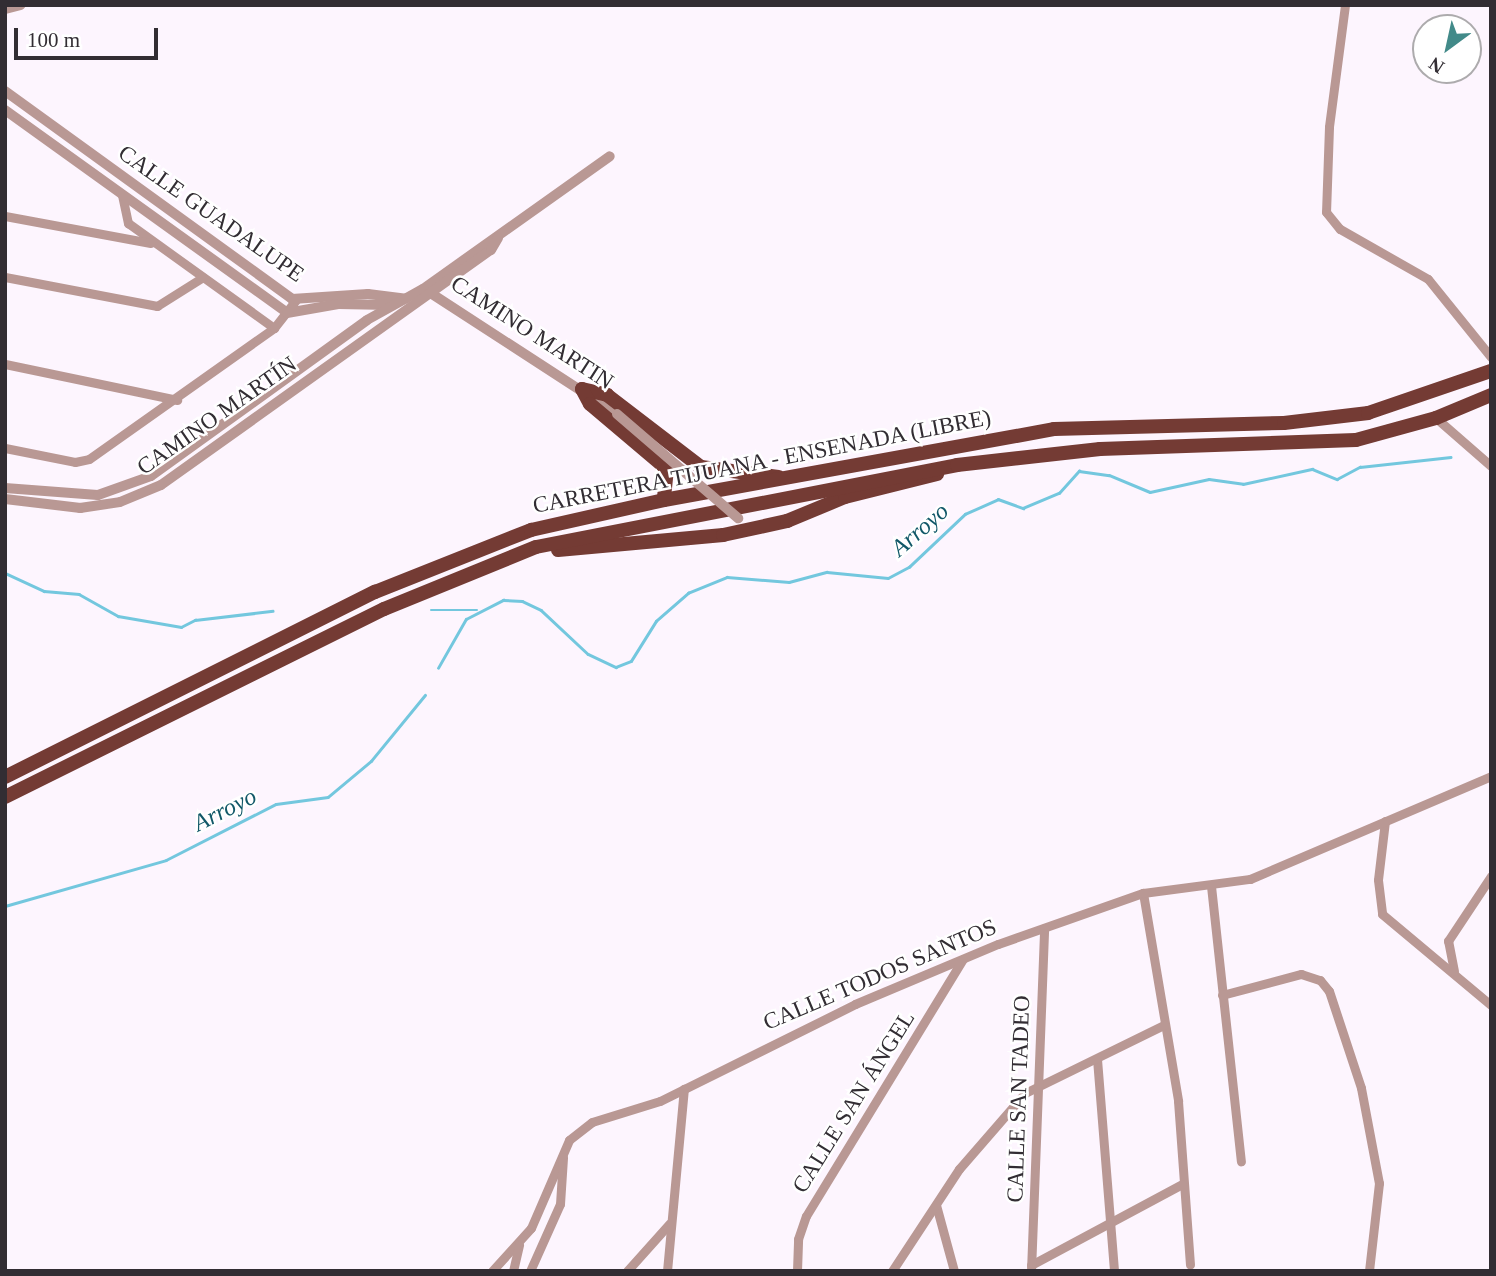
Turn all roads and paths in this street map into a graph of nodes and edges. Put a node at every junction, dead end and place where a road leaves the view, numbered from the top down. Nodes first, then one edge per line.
1 (20, 5) edge
2 (1345, 5) edge
3 (5, 9) edge
4 (5, 91) edge
5 (5, 110) edge
6 (610, 156) dead end
7 (122, 195) junction
8 (5, 216) edge
9 (154, 243) junction
10 (203, 277) junction
11 (5, 278) edge
12 (427, 291) junction
13 (296, 300) junction
14 (406, 303) junction
15 (390, 305) junction
16 (290, 314) junction
17 (274, 328) junction
18 (1491, 357) edge
19 (5, 365) edge
20 (1491, 371) edge
21 (582, 388) junction
22 (1491, 395) edge
23 (177, 400) junction
24 (1436, 418) junction
25 (5, 448) edge
26 (957, 465) junction
27 (1491, 466) edge
28 (779, 477) junction
29 (5, 488) edge
30 (5, 499) edge
31 (664, 499) junction
32 (748, 529) junction
33 (536, 547) junction
34 (1491, 776) edge
35 (5, 777) edge
36 (5, 797) edge
37 (1385, 821) junction
38 (1491, 876) edge
39 (1210, 886) junction
40 (1143, 893) junction
41 (1044, 928) junction
42 (963, 959) junction
43 (1455, 975) junction
44 (1222, 995) junction
45 (1491, 1005) edge
46 (1164, 1025) junction
47 (1097, 1059) junction
48 (1042, 1085) junction
49 (684, 1089) junction
50 (562, 1152) junction
51 (1241, 1161) dead end
52 (1182, 1184) junction
53 (936, 1205) junction
54 (1113, 1216) junction
55 (670, 1223) junction
56 (519, 1245) junction
57 (1190, 1265) dead end
58 (1031, 1268) edge
59 (492, 1271) edge
60 (513, 1271) edge
61 (530, 1271) edge
62 (627, 1271) edge
63 (667, 1271) edge
64 (797, 1271) edge
65 (892, 1271) edge
66 (954, 1271) edge
67 (1114, 1271) edge
68 (1369, 1271) edge

1 - 3 street
2 - 18 street
4 - 13 street, CALLE GUADALUPE
5 - 7 street, CALLE GUADALUPE
6 - 12 street, CAMINO MARTÍN
7 - 9 street
7 - 16 street, CALLE GUADALUPE
8 - 9 street
9 - 10 street
10 - 11 street
10 - 17 street
12 - 14 street, CAMINO MARTÍN
12 - 21 street, CAMINO MARTIN
13 - 14 street, CALLE GUADALUPE
13 - 16 street
14 - 15 street, CALLE GUADALUPE
14 - 30 street, CAMINO MARTÍN
15 - 16 street, CALLE GUADALUPE
15 - 29 street, CAMINO MARTÍN
16 - 17 street
17 - 23 street
19 - 23 street
20 - 28 highway, CARRETERA TIJUANA - ENSENADA (LIBRE)
21 - 28 highway
21 - 31 highway
21 - 32 street, CAMINO MARTIN, bridge
22 - 24 highway, CARRETERA TIJUANA - ENSENADA (LIBRE)
23 - 25 street
24 - 26 highway, CARRETERA TIJUANA - ENSENADA (LIBRE)
24 - 27 street
26 - 32 highway
26 - 33 highway, CARRETERA TIJUANA - ENSENADA (LIBRE)
28 - 31 highway, CARRETERA TIJUANA - ENSENADA (LIBRE)
31 - 35 highway, CARRETERA TIJUANA - ENSENADA (LIBRE)
32 - 33 highway
33 - 36 highway, CARRETERA TIJUANA - ENSENADA (LIBRE)
34 - 37 street, CALLE TODOS SANTOS
37 - 39 street, CALLE TODOS SANTOS
37 - 43 street
38 - 43 street
39 - 40 street, CALLE TODOS SANTOS
39 - 44 street
40 - 41 street, CALLE TODOS SANTOS
40 - 46 street
41 - 42 street, CALLE TODOS SANTOS
41 - 48 street, CALLE SAN TADEO
42 - 49 street, CALLE TODOS SANTOS
42 - 64 street, CALLE SAN ÁNGEL
43 - 45 street
44 - 51 street
44 - 68 street
46 - 47 street
46 - 52 street
47 - 48 street
47 - 54 street
48 - 53 street
48 - 58 street, CALLE SAN TADEO
49 - 50 street, CALLE TODOS SANTOS
49 - 55 street
50 - 56 street
50 - 61 street
52 - 54 street
52 - 57 street
53 - 65 street
53 - 66 street
54 - 58 street
54 - 67 street
55 - 62 street
55 - 63 street
56 - 59 street
56 - 60 street

